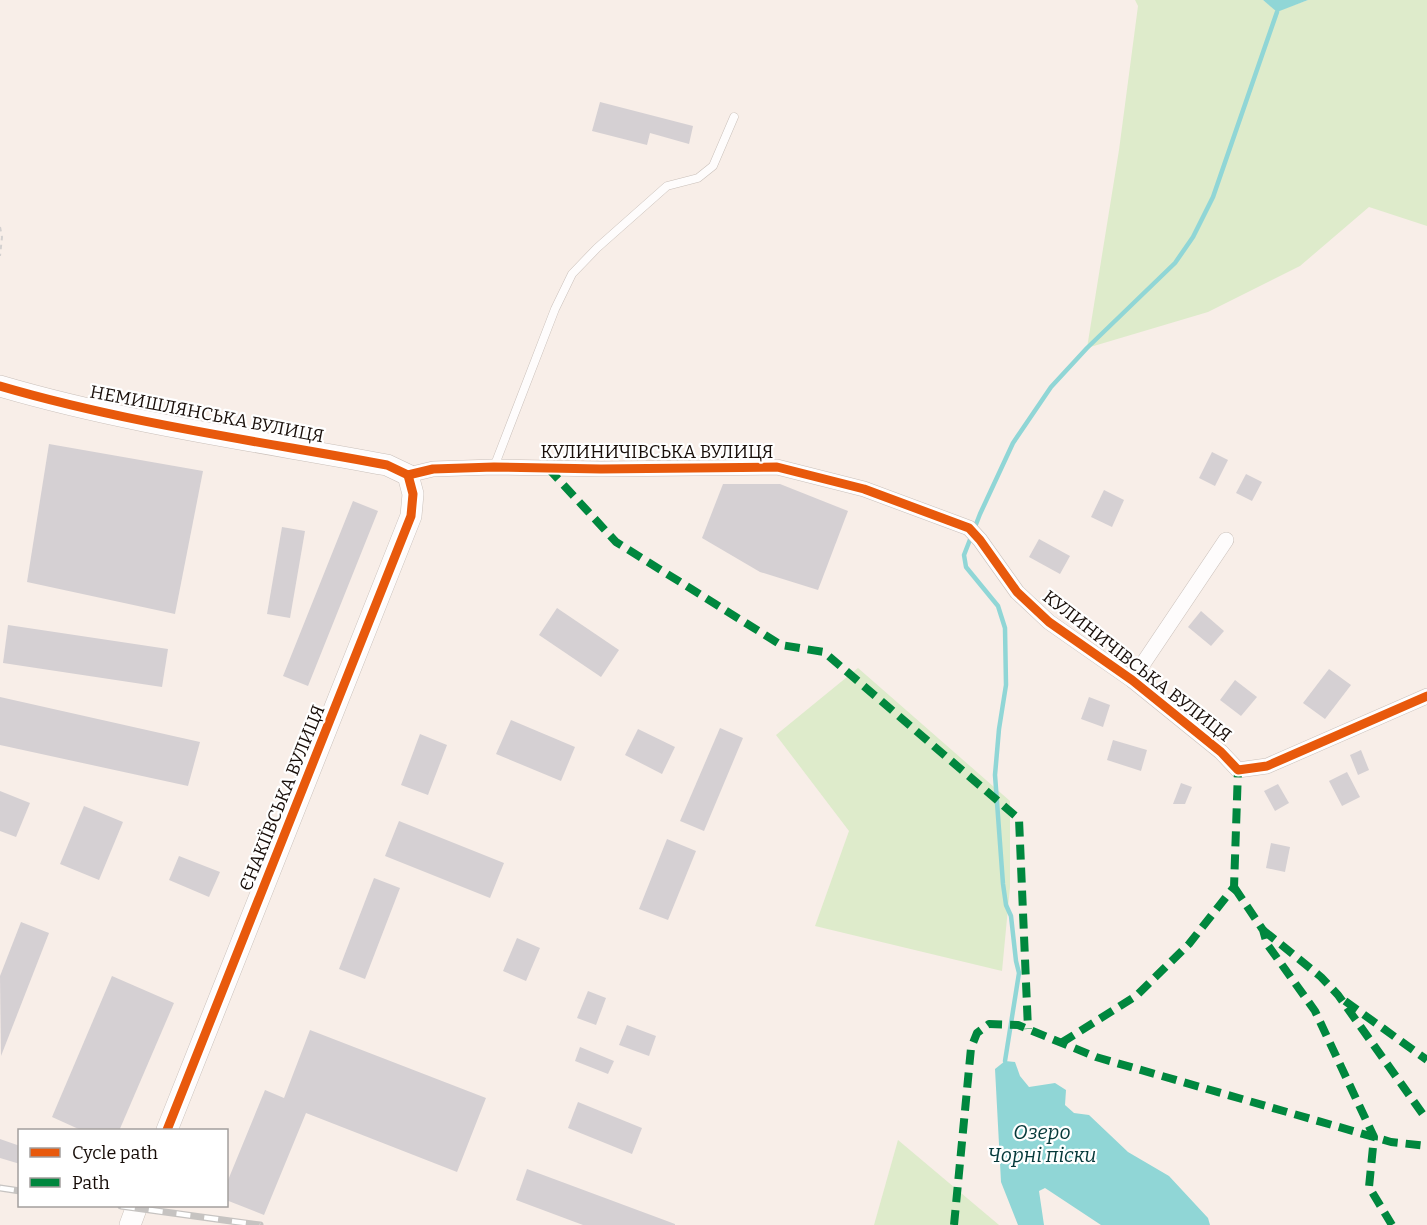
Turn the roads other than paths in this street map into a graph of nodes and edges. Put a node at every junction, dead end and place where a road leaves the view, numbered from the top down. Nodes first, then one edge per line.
1 (734, 117) dead end
2 (0, 386) edge
3 (494, 467) junction
4 (408, 475) junction
5 (1227, 540) dead end
6 (1132, 680) junction
7 (1427, 696) edge
8 (168, 1129) edge

1 - 3 lane
2 - 4 street, НЕМИШЛЯНСЬКА ВУЛИЦЯ
3 - 4 street, КУЛИНИЧІВСЬКА ВУЛИЦЯ
3 - 6 street, КУЛИНИЧІВСЬКА ВУЛИЦЯ
4 - 8 street, ЄНАКІЇВСЬКА ВУЛИЦЯ
5 - 6 street
6 - 7 street, КУЛИНИЧІВСЬКА ВУЛИЦЯ

